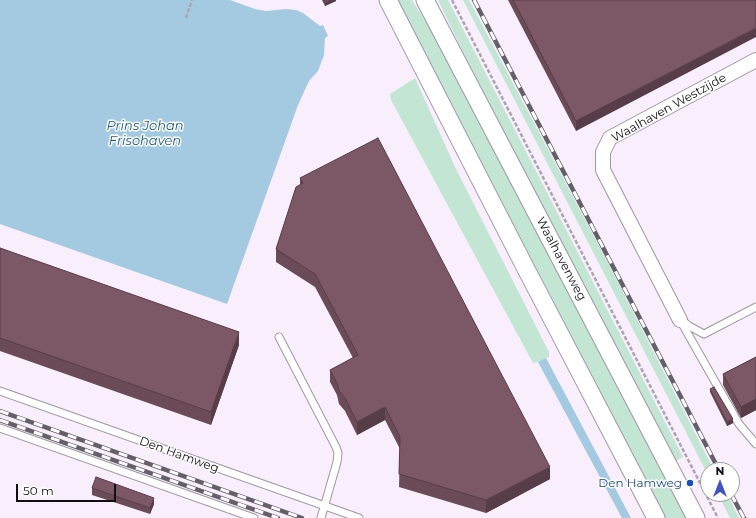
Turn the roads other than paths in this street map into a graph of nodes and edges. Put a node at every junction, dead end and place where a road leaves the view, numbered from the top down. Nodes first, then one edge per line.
1 (388, 0) edge
2 (425, 0) edge
3 (756, 60) edge
4 (756, 307) edge
5 (680, 320) junction
6 (279, 337) dead end
7 (0, 391) edge
8 (0, 428) edge
9 (756, 444) edge
10 (325, 506) junction
11 (254, 518) edge
12 (321, 518) edge
13 (359, 518) edge
14 (656, 518) edge
15 (696, 518) edge

1 - 14 street
2 - 15 street, Waalhavenweg
3 - 5 street, Waalhaven Westzijde
4 - 5 lane
5 - 9 lane
6 - 10 lane
7 - 10 lane, Den Hamweg
8 - 11 lane
10 - 12 lane
10 - 13 lane, Den Hamweg

